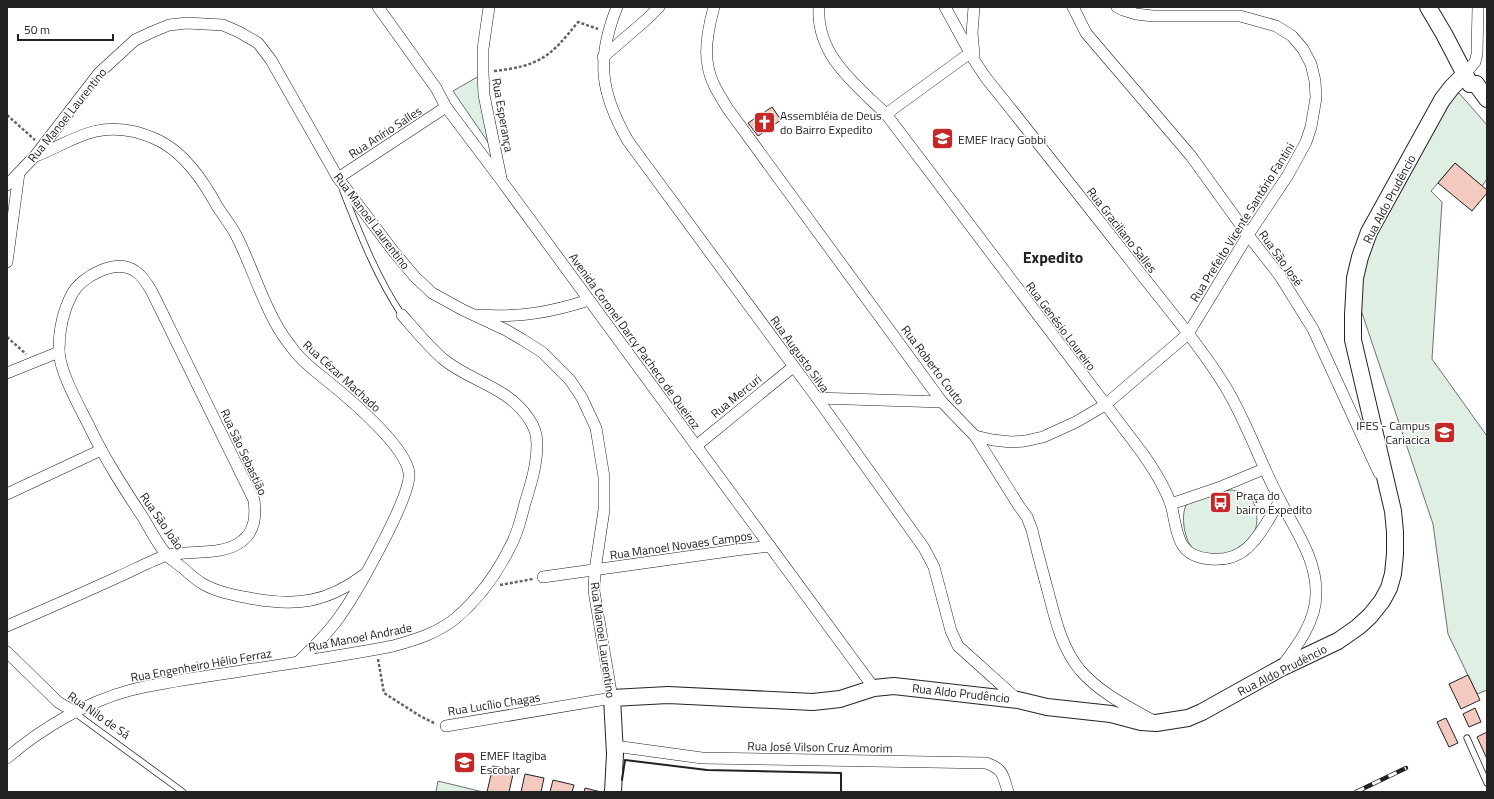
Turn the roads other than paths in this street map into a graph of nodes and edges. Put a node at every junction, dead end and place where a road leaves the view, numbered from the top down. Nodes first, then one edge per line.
1 (378, 7) edge
2 (489, 7) edge
3 (617, 7) edge
4 (659, 7) edge
5 (714, 7) edge
6 (819, 7) edge
7 (944, 7) edge
8 (974, 7) edge
9 (1073, 7) edge
10 (1117, 7) edge
11 (1428, 7) edge
12 (1478, 7) edge
13 (972, 56) junction
14 (603, 57) junction
15 (1470, 79) junction
16 (1487, 98) edge
17 (446, 107) junction
18 (886, 114) junction
19 (36, 156) junction
20 (19, 173) junction
21 (338, 178) junction
22 (501, 180) junction
23 (7, 185) edge
24 (1248, 235) junction
25 (7, 262) edge
26 (589, 300) junction
27 (463, 310) junction
28 (402, 315) joint
29 (1188, 334) junction
30 (59, 352) junction
31 (793, 367) junction
32 (7, 372) edge
33 (817, 398) junction
34 (942, 402) junction
35 (1104, 405) junction
36 (975, 436) junction
37 (696, 446) junction
38 (101, 450) junction
39 (1264, 469) junction
40 (1388, 492) junction
41 (7, 494) edge
42 (1280, 501) junction
43 (1171, 504) junction
44 (770, 546) junction
45 (167, 556) junction
46 (595, 570) junction
47 (365, 574) junction
48 (543, 577) road end
49 (7, 626) edge
50 (7, 652) edge
51 (298, 662) junction
52 (1281, 668) junction
53 (874, 688) junction
54 (612, 698) junction
55 (1018, 700) junction
56 (75, 712) junction
57 (1156, 723) junction
58 (446, 726) road end
59 (1467, 738) dead end
60 (615, 746) junction
61 (7, 758) edge
62 (1487, 783) edge
63 (183, 792) edge
64 (613, 792) edge
65 (1008, 792) edge

1 - 17 street, Avenida Coronel Darcy Pacheco de Queiroz
2 - 22 street, Rua Esperança
3 - 14 street, Rua Augusto Silva
4 - 14 street
5 - 34 street, Rua Roberto Couto
6 - 18 street, Rua Genésio Loureiro
7 - 13 street
8 - 13 street, Rua Graciliano Salles
9 - 24 street, Rua São José
10 - 24 street, Rua Prefeito Vicente Santório Fantini
11 - 15 street
12 - 15 street
13 - 18 street
13 - 29 street, Rua Graciliano Salles
14 - 31 street, Rua Augusto Silva
15 - 16 street
15 - 40 street, Rua Aldo Prudêncio
17 - 21 street, Rua Anírio Salles
17 - 22 street, Avenida Coronel Darcy Pacheco de Queiroz
18 - 35 street, Rua Genésio Loureiro
19 - 20 street, Rua Manoel Laurentino
19 - 21 street, Rua Manoel Laurentino
19 - 47 street, Rua Cézar Machado
20 - 23 street, Rua Manoel Laurentino
20 - 25 street
21 - 27 street, Rua Manoel Laurentino
21 - 28 lane, Rua Manoel Andrade
22 - 26 street, Avenida Coronel Darcy Pacheco de Queiroz
24 - 29 street, Rua Prefeito Vicente Santório Fantini
24 - 40 street, Rua São José
26 - 27 street
26 - 37 street, Avenida Coronel Darcy Pacheco de Queiroz
27 - 46 street, Rua Manoel Laurentino
28 - 51 street, Rua Manoel Andrade
29 - 35 street, Rua Prefeito Vicente Santório Fantini
29 - 39 street, Rua Graciliano Salles
30 - 32 street
30 - 38 street, Rua São João
30 - 45 street, Rua São Sebastião
31 - 33 street, Rua Augusto Silva
31 - 37 street, Rua Mercuri
33 - 34 street
33 - 55 street, Rua Augusto Silva
34 - 36 street, Rua Roberto Couto
35 - 36 street, Rua Prefeito Vicente Santório Fantini
35 - 43 street, Rua Genésio Loureiro
36 - 57 street, Rua Roberto Couto
37 - 44 street, Avenida Coronel Darcy Pacheco de Queiroz
38 - 41 street
38 - 45 street, Rua São João
39 - 42 street, Rua Graciliano Salles
39 - 43 street
40 - 52 street, Rua Aldo Prudêncio
42 - 43 street, Rua Genésio Loureiro
42 - 52 street, Rua Graciliano Salles
44 - 46 street, Rua Manoel Novaes Campos
44 - 53 street, Avenida Coronel Darcy Pacheco de Queiroz
45 - 47 street, Rua São João
45 - 49 street, Rua São Sebastião
46 - 48 street, Rua Manoel Novaes Campos
46 - 54 street, Rua Manoel Laurentino
47 - 51 street, Rua Cézar Machado
50 - 56 street, Rua Nilo de Sá
51 - 56 street, Rua Engenheiro Hélio Ferraz
52 - 57 street, Rua Aldo Prudêncio
53 - 54 street, Rua Aldo Prudêncio
53 - 55 street, Rua Aldo Prudêncio
54 - 58 street, Rua Lucílio Chagas
54 - 60 street, Rua Manoel Laurentino
55 - 57 street, Rua Aldo Prudêncio
56 - 61 street, Rua Engenheiro Hélio Ferraz
56 - 63 lane, Rua Nilo de Sá
59 - 62 lane
60 - 64 street, Rua Manoel Laurentino
60 - 65 street, Rua José Vilson Cruz Amorim

